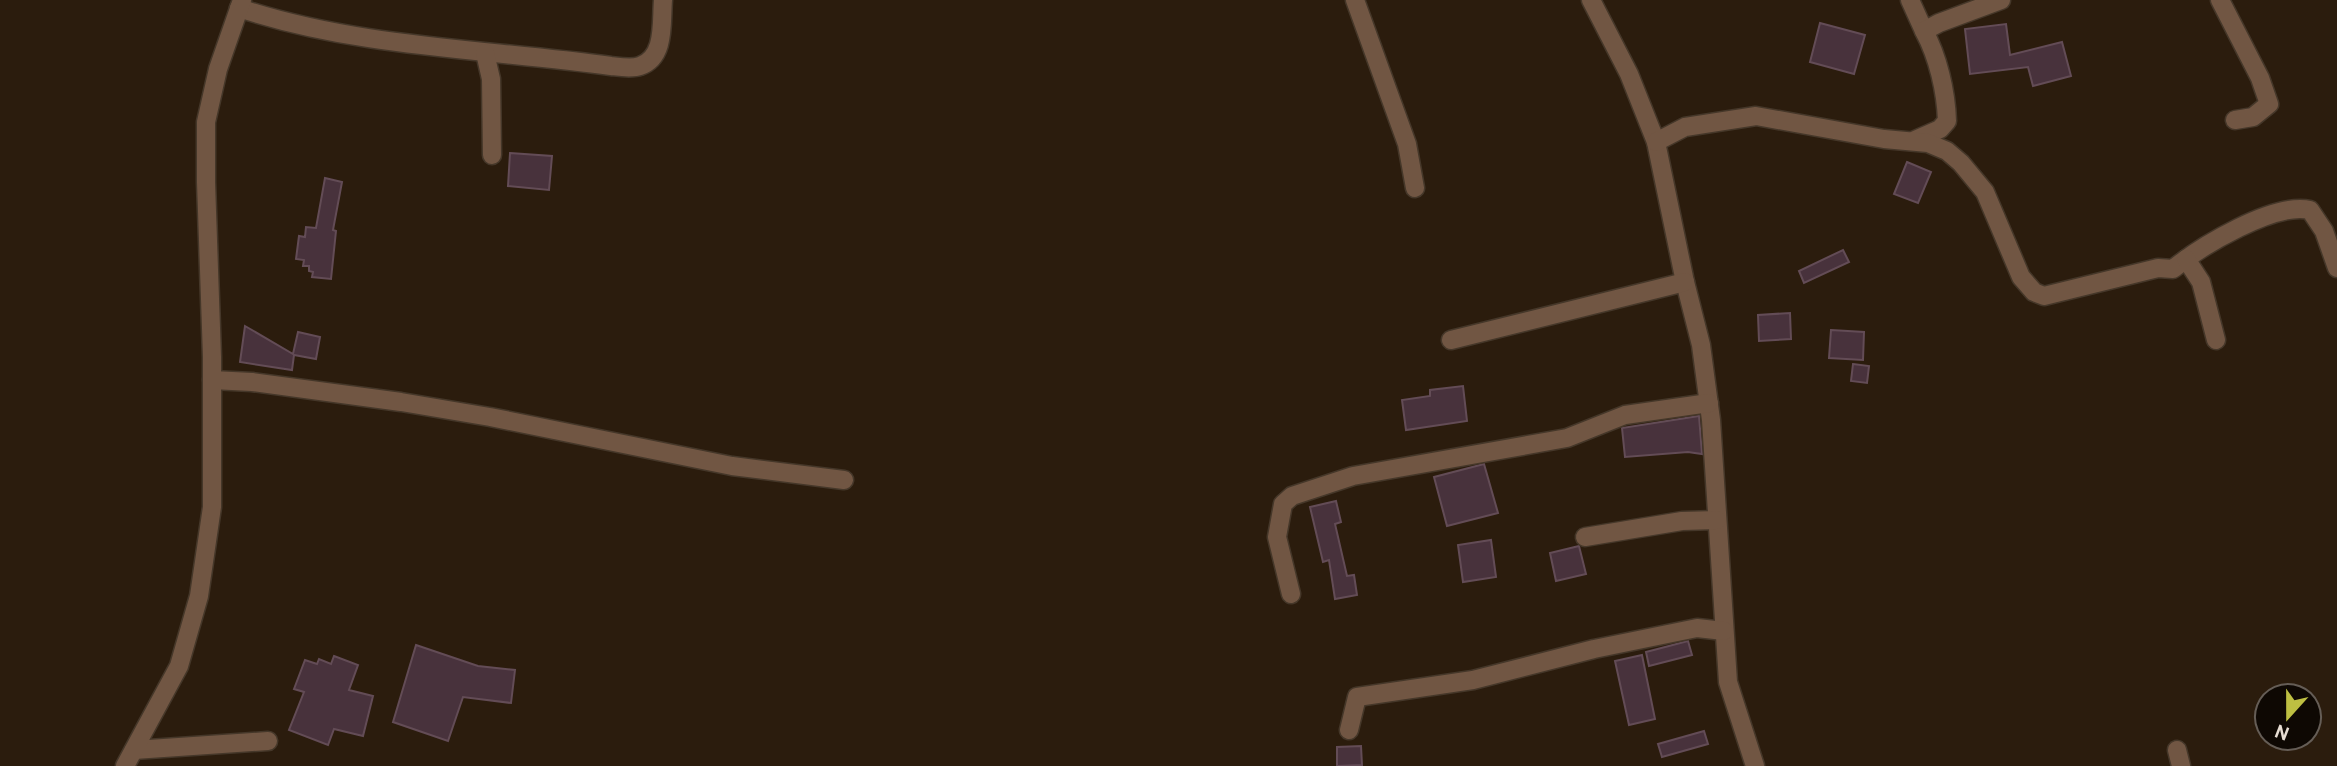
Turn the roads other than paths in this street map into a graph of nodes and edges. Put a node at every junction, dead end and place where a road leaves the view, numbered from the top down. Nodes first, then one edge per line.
1 (663, 0) edge
2 (1355, 0) edge
3 (1591, 0) edge
4 (1910, 0) edge
5 (2001, 0) edge
6 (2220, 0) edge
7 (241, 4) edge
8 (1924, 31) junction
9 (485, 53) junction
10 (2235, 120) dead end
11 (1915, 140) junction
12 (1656, 142) junction
13 (492, 155) dead end
14 (1415, 188) dead end
15 (2186, 259) junction
16 (2337, 268) edge
17 (1685, 282) junction
18 (1451, 340) dead end
19 (2216, 340) dead end
20 (212, 380) junction
21 (1709, 403) junction
22 (844, 480) dead end
23 (1717, 520) junction
24 (1585, 537) dead end
25 (1291, 594) dead end
26 (1724, 631) junction
27 (1349, 730) dead end
28 (268, 741) dead end
29 (130, 758) edge
30 (1755, 766) edge

1 - 9 street
2 - 14 street
3 - 12 street
4 - 8 street
5 - 8 street
6 - 10 street
7 - 9 street
7 - 20 street
8 - 11 street
9 - 13 street
11 - 12 street
11 - 15 street
12 - 17 street
15 - 16 street
15 - 19 street
17 - 18 street
17 - 21 street
20 - 22 street
20 - 29 street
21 - 23 street
21 - 25 street
23 - 24 street
23 - 26 street
26 - 27 street
26 - 30 street
28 - 29 street

